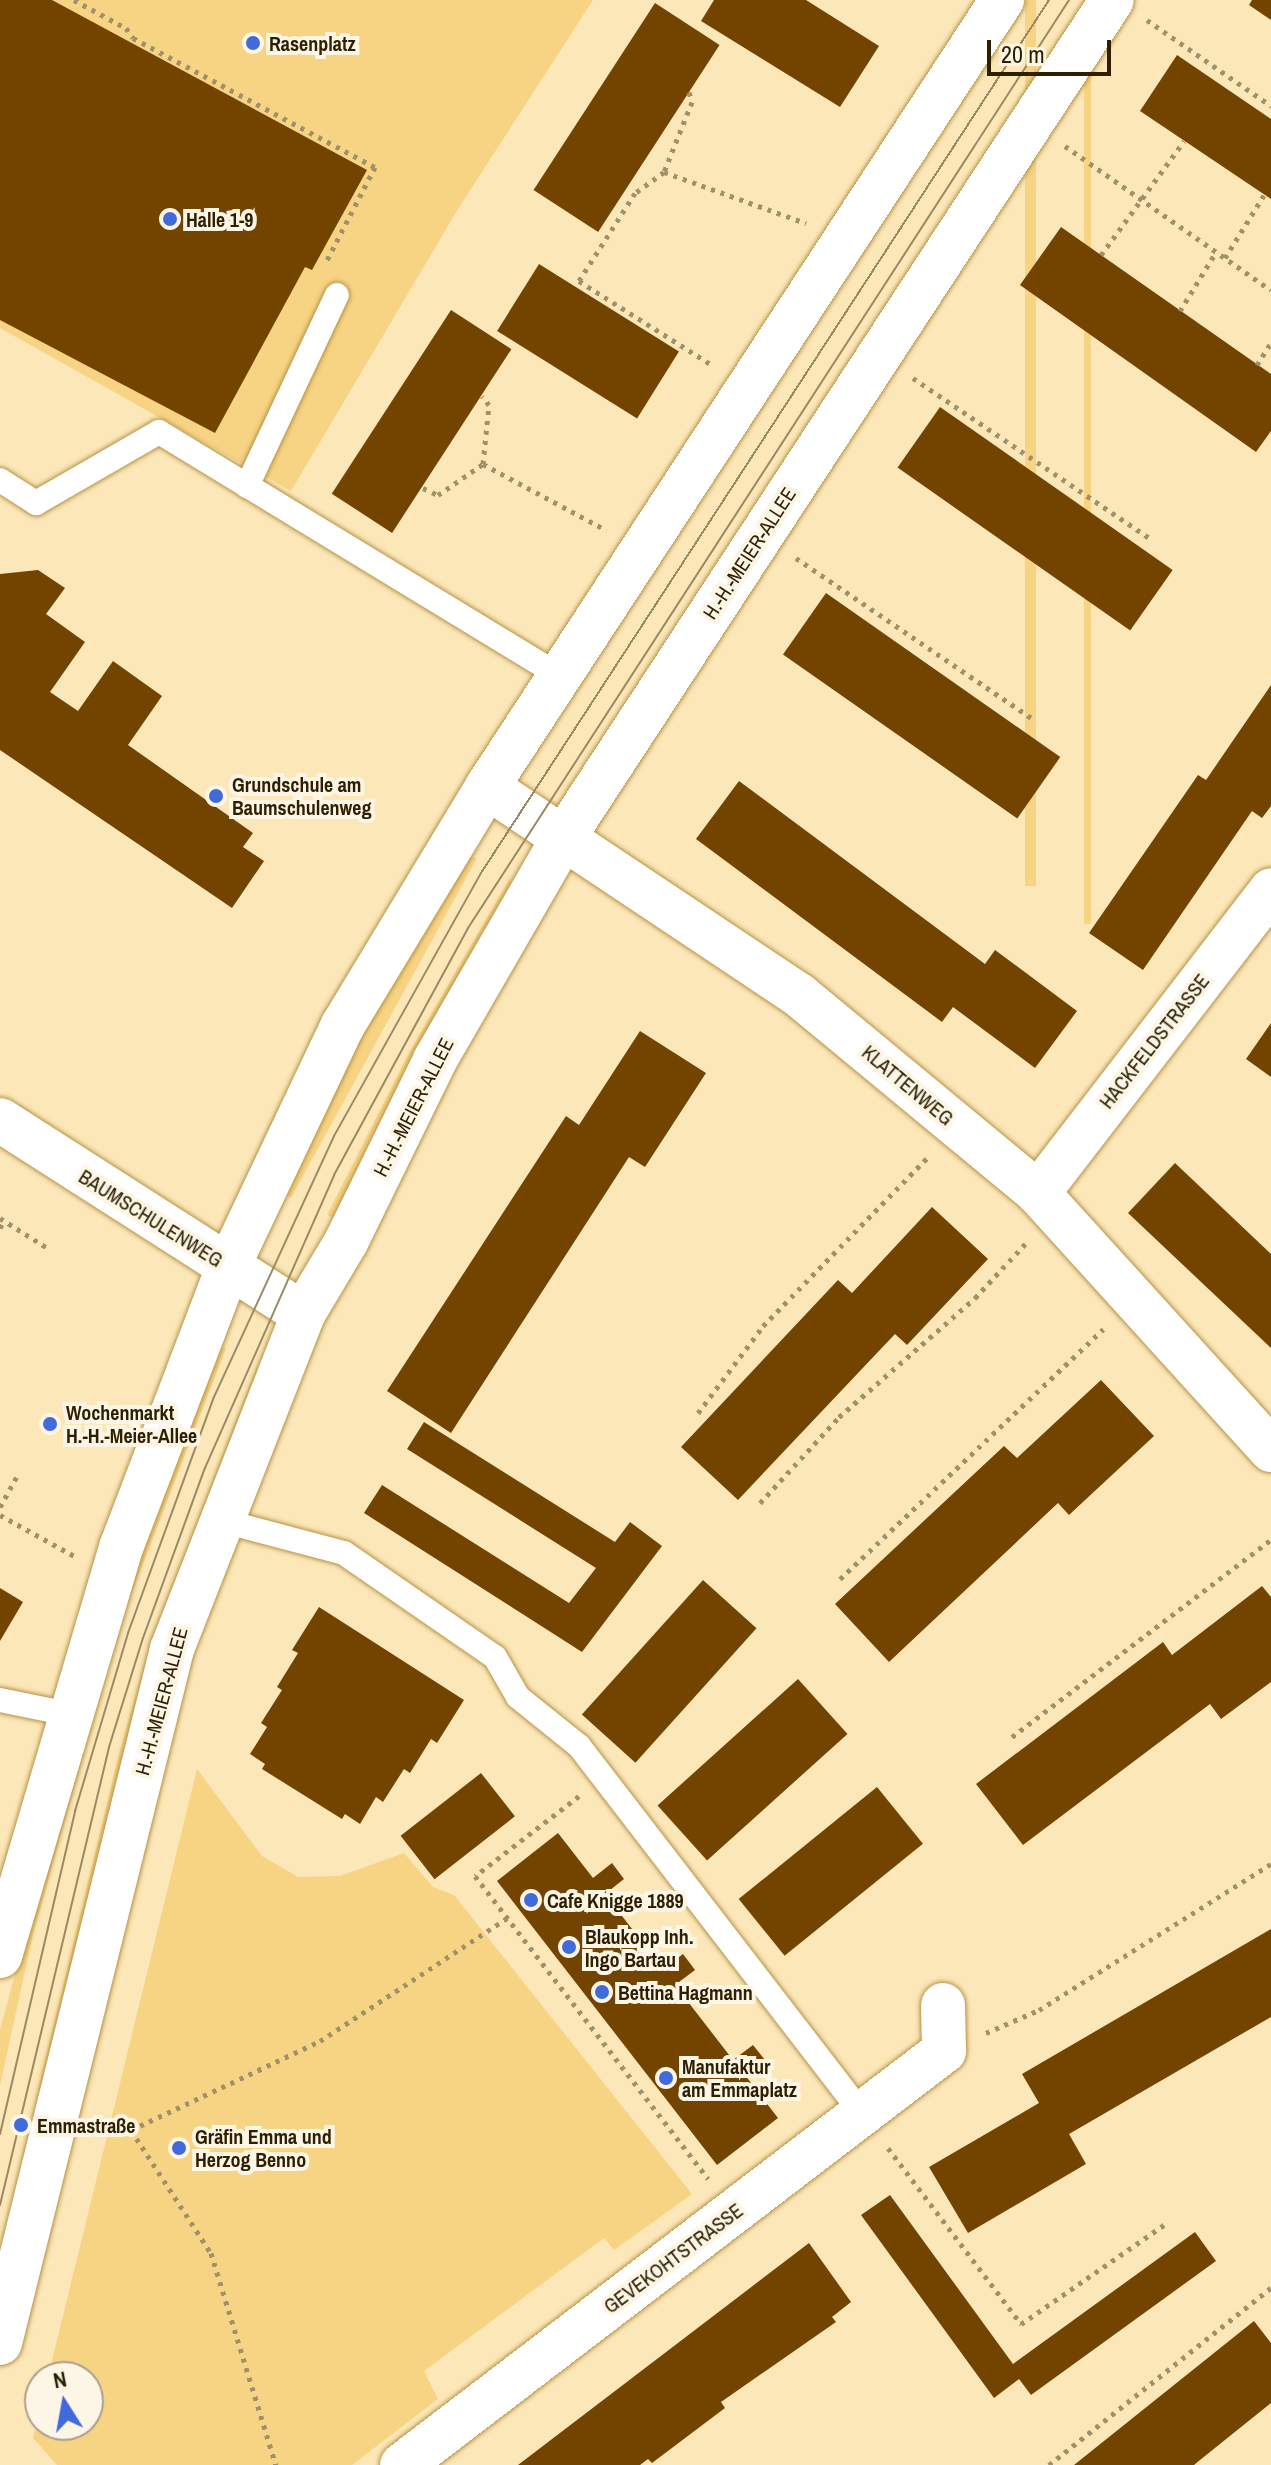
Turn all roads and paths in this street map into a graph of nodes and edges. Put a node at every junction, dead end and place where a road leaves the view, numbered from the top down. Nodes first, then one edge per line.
1 (74, 0) edge
2 (1002, 0) edge
3 (1128, 9) edge
4 (689, 92) dead end
5 (1271, 106) edge
6 (1033, 124) junction
7 (1184, 141) dead end
8 (664, 172) junction
9 (1264, 195) dead end
10 (1139, 200) junction
11 (845, 237) junction
12 (1216, 252) junction
13 (1101, 255) dead end
14 (1225, 258) junction
15 (319, 276) dead end
16 (1271, 290) edge
17 (337, 295) dead end
18 (1180, 311) dead end
19 (1271, 343) edge
20 (880, 355) junction
21 (1257, 365) dead end
22 (746, 388) junction
23 (482, 396) dead end
24 (483, 464) junction
25 (0, 480) edge
26 (247, 486) junction
27 (423, 488) dead end
28 (761, 534) junction
29 (1151, 539) dead end
30 (642, 549) junction
31 (560, 676) junction
32 (1034, 720) dead end
33 (487, 787) junction
34 (564, 837) junction
35 (1271, 890) edge
36 (0, 1120) edge
37 (958, 1127) junction
38 (1047, 1202) junction
39 (2, 1219) edge
40 (0, 1228) edge
41 (49, 1249) dead end
42 (228, 1267) junction
43 (1137, 1298) junction
44 (303, 1314) junction
45 (698, 1413) dead end
46 (1271, 1450) edge
47 (17, 1476) dead end
48 (760, 1503) dead end
49 (0, 1507) edge
50 (0, 1515) edge
51 (219, 1520) junction
52 (1271, 1540) edge
53 (112, 1576) junction
54 (840, 1579) dead end
55 (0, 1700) edge
56 (69, 1714) junction
57 (1012, 1737) dead end
58 (603, 1778) junction
59 (1271, 1864) edge
60 (507, 1918) junction
61 (0, 1956) edge
62 (943, 2005) dead end
63 (944, 2051) junction
64 (862, 2114) junction
65 (57, 2116) junction
66 (131, 2130) junction
67 (733, 2212) junction
68 (1167, 2223) dead end
69 (1271, 2288) edge
70 (0, 2343) edge
71 (276, 2465) edge
72 (402, 2465) edge
73 (1049, 2465) edge

1 - 15 path
2 - 11 street
3 - 5 path
3 - 6 street, H.-H.-MEIER-ALLEE
4 - 8 path
6 - 10 path
6 - 20 street, H.-H.-MEIER-ALLEE
7 - 10 path
8 - 11 path
8 - 22 path
9 - 14 path
10 - 12 path
10 - 13 path
11 - 22 street
12 - 14 path
12 - 18 path
14 - 16 path
17 - 26 lane
19 - 21 path
20 - 28 street, H.-H.-MEIER-ALLEE
20 - 29 path
22 - 30 street
23 - 24 path
24 - 27 path
24 - 30 path
25 - 26 lane
26 - 31 lane
28 - 32 path
28 - 34 street, H.-H.-MEIER-ALLEE
30 - 31 street
31 - 33 street
33 - 34 street, KLATTENWEG
33 - 42 street
34 - 37 street, KLATTENWEG
34 - 44 street, H.-H.-MEIER-ALLEE
35 - 38 street, HACKFELDSTRASSE
36 - 42 street, BAUMSCHULENWEG
37 - 38 street, KLATTENWEG
37 - 45 path
38 - 43 street, KLATTENWEG
38 - 48 path
39 - 40 path
39 - 41 path
42 - 44 street, BAUMSCHULENWEG
42 - 53 street
43 - 46 street, KLATTENWEG
43 - 54 path
44 - 51 street, H.-H.-MEIER-ALLEE
47 - 49 path
50 - 53 path
51 - 58 lane
51 - 65 street, H.-H.-MEIER-ALLEE
52 - 57 path
53 - 56 street
55 - 56 lane
56 - 61 street
58 - 60 path
58 - 64 lane
59 - 63 path
60 - 66 path
60 - 67 path
62 - 63 street
63 - 64 street, GEVEKOHTSTRASSE
64 - 67 street, GEVEKOHTSTRASSE
64 - 68 path
65 - 66 path
65 - 70 street, H.-H.-MEIER-ALLEE
66 - 71 path
67 - 72 street, GEVEKOHTSTRASSE
69 - 73 path

